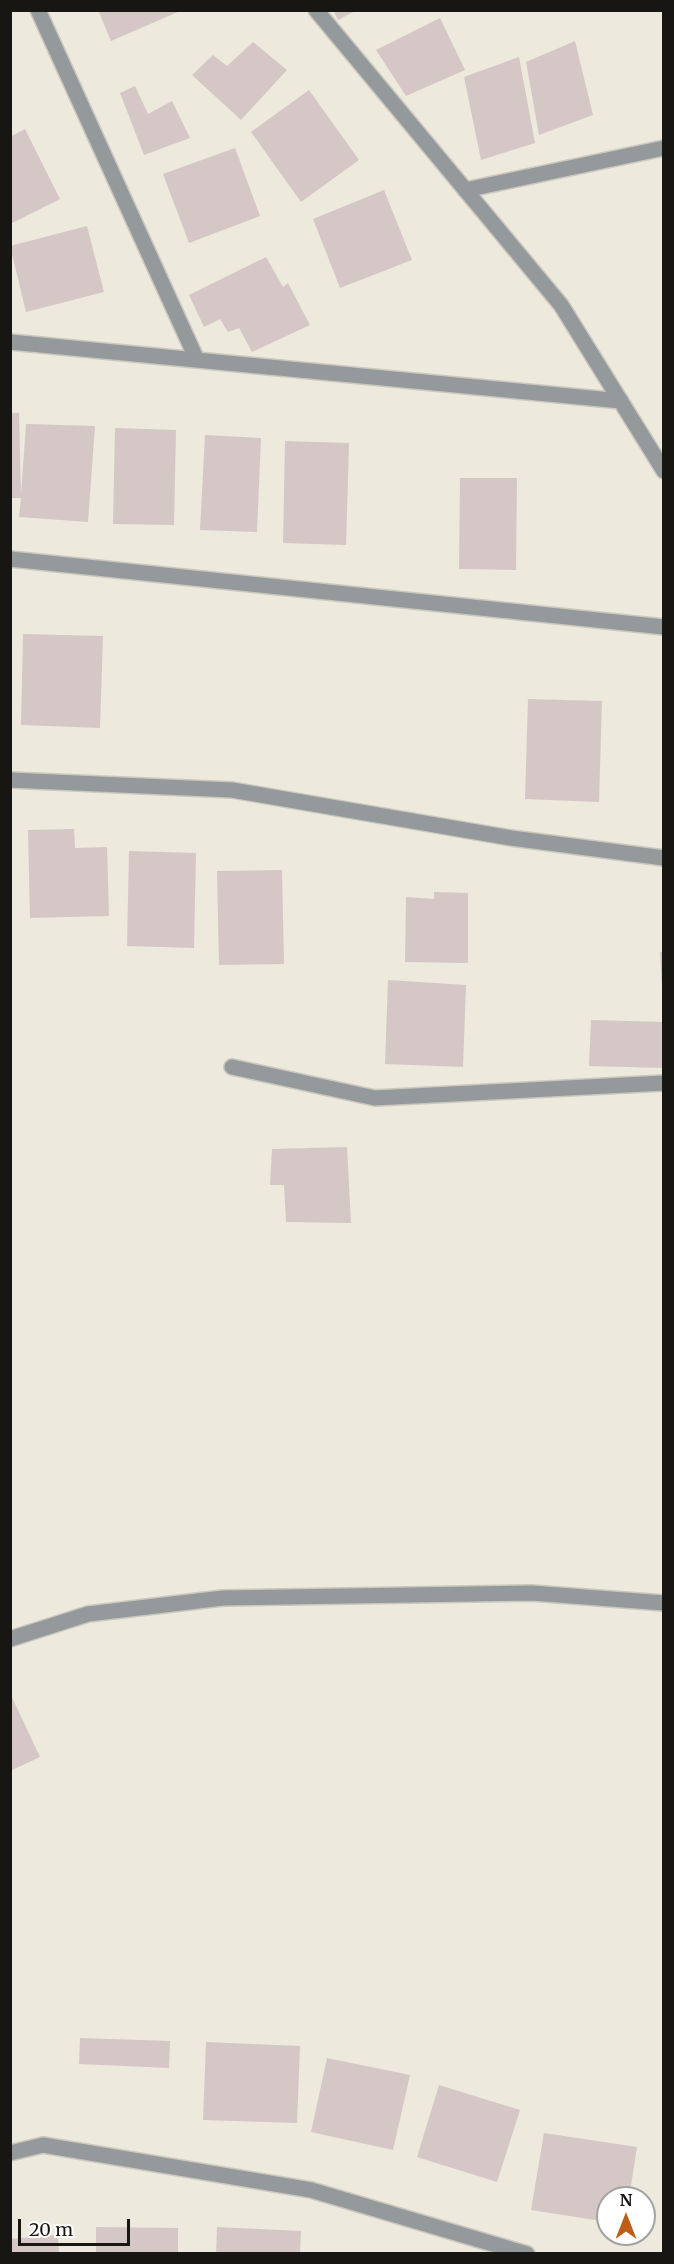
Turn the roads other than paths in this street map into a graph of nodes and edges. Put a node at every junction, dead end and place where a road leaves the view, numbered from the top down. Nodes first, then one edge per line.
1 (38, 10) edge
2 (316, 10) edge
3 (663, 148) edge
4 (465, 190) junction
5 (10, 342) edge
6 (197, 360) junction
7 (621, 401) junction
8 (663, 471) edge
9 (10, 559) edge
10 (663, 627) edge
11 (10, 780) edge
12 (663, 858) edge
13 (232, 1067) dead end
14 (663, 1083) edge
15 (663, 1603) edge
16 (10, 1639) edge
17 (10, 2153) edge
18 (527, 2253) edge

1 - 6 street
2 - 4 street
3 - 4 street
4 - 7 street
5 - 6 street
6 - 7 street
7 - 8 street
9 - 10 street
11 - 12 street
13 - 14 street
15 - 16 street
17 - 18 street

